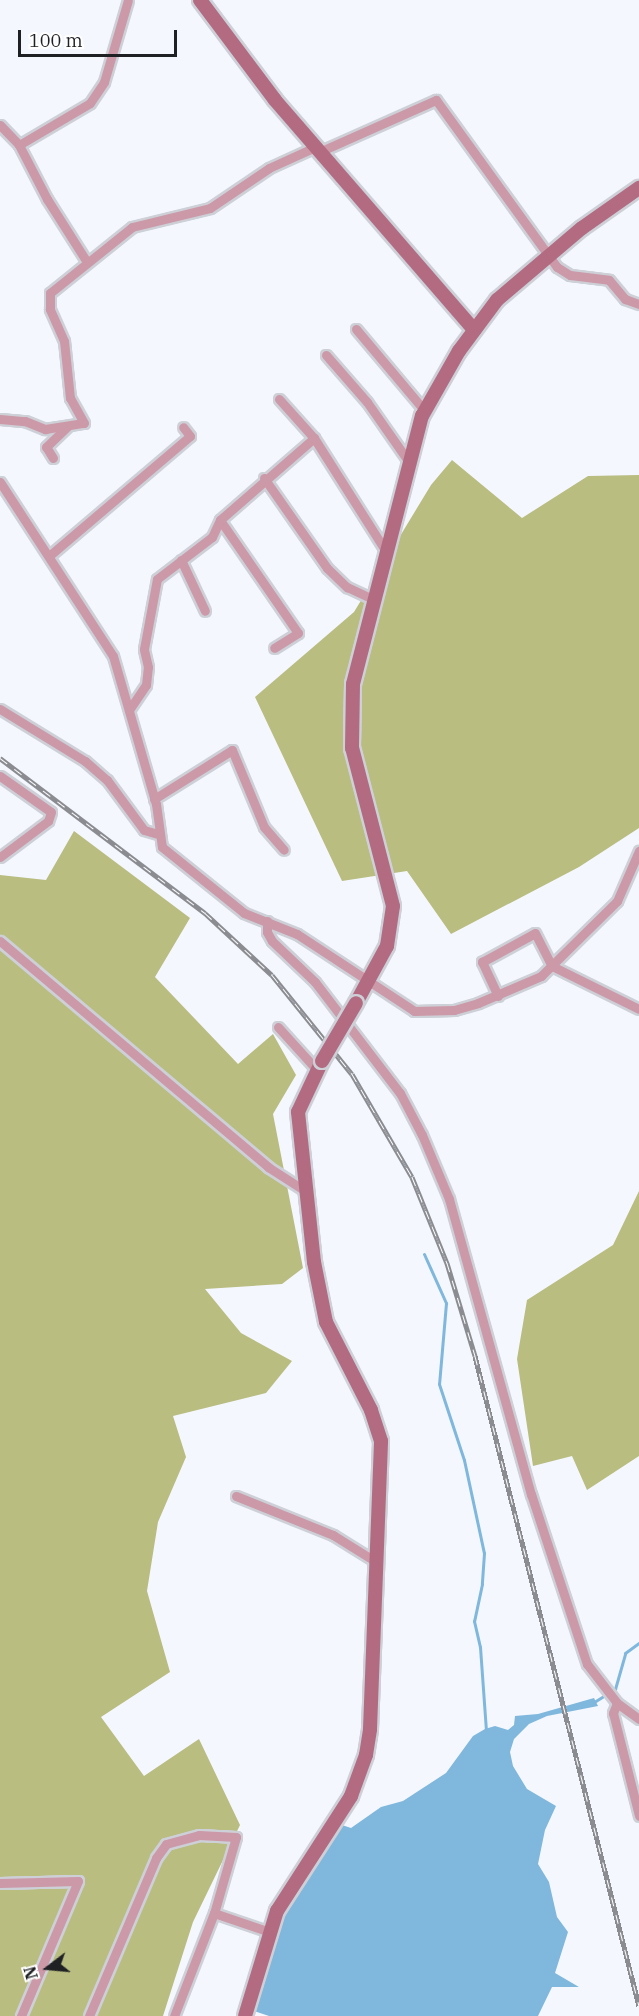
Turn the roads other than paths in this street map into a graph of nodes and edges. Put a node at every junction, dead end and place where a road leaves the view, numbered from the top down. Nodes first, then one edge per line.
1 (128, 0) edge
2 (200, 0) edge
3 (0, 125) edge
4 (19, 145) junction
5 (317, 149) junction
6 (639, 188) edge
7 (551, 254) junction
8 (87, 262) junction
9 (639, 304) edge
10 (356, 329) dead end
11 (474, 330) junction
12 (326, 356) dead end
13 (279, 399) dead end
14 (424, 410) junction
15 (0, 418) edge
16 (68, 426) junction
17 (183, 427) dead end
18 (314, 438) junction
19 (53, 458) dead end
20 (409, 462) junction
21 (264, 478) junction
22 (0, 482) edge
23 (220, 520) junction
24 (385, 550) junction
25 (49, 556) junction
26 (181, 560) junction
27 (373, 599) junction
28 (205, 611) dead end
29 (274, 648) dead end
30 (0, 709) edge
31 (129, 710) junction
32 (0, 776) edge
33 (154, 799) junction
34 (158, 834) junction
35 (284, 850) dead end
36 (639, 851) edge
37 (0, 857) edge
38 (267, 921) junction
39 (0, 940) edge
40 (552, 966) junction
41 (369, 980) junction
42 (498, 996) junction
43 (639, 1008) edge
44 (278, 1027) dead end
45 (320, 1065) junction
46 (304, 1190) junction
47 (236, 1496) dead end
48 (378, 1563) junction
49 (617, 1703) junction
50 (639, 1719) edge
51 (639, 1816) edge
52 (0, 1883) edge
53 (214, 1913) junction
54 (270, 1932) junction
55 (21, 2016) edge
56 (89, 2016) edge
57 (174, 2016) edge
58 (245, 2016) edge

1 - 4 street
2 - 5 street
3 - 4 street
4 - 8 street
5 - 7 street
5 - 8 street
5 - 11 street
6 - 7 street
7 - 9 street
7 - 11 street
8 - 16 street
10 - 14 street
11 - 14 street
12 - 20 street
13 - 18 street
14 - 20 street
15 - 16 street
16 - 19 street
17 - 25 street
18 - 21 street
18 - 24 street
20 - 24 street
21 - 23 street
21 - 27 street
22 - 25 street
23 - 26 street
23 - 29 street
24 - 27 street
25 - 31 street
26 - 28 street
26 - 31 street
27 - 41 street
30 - 34 street
31 - 33 street
32 - 37 street
33 - 34 street
33 - 35 street
34 - 38 street
36 - 40 street
38 - 41 street
38 - 49 street
39 - 46 street
40 - 42 street
40 - 42 street
40 - 43 street
41 - 42 street
41 - 45 street, bridge
44 - 45 street
45 - 46 street
46 - 48 street
47 - 48 street
48 - 54 street
49 - 50 street
49 - 51 street
52 - 55 street
53 - 54 street
53 - 56 street
53 - 57 street
54 - 58 street

